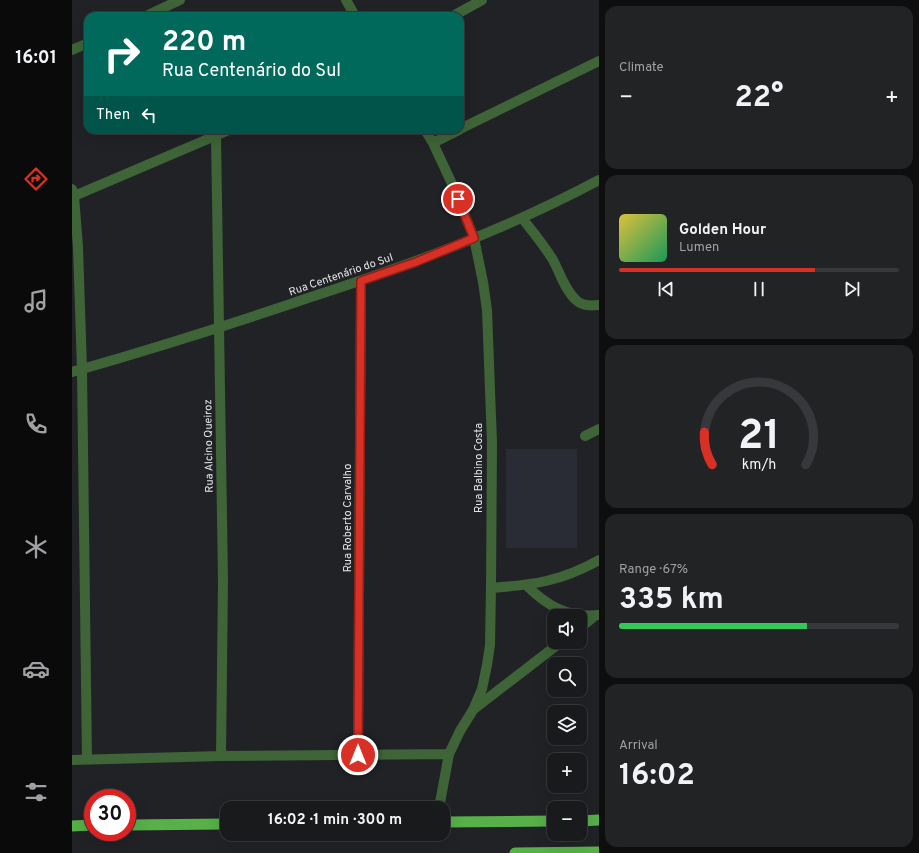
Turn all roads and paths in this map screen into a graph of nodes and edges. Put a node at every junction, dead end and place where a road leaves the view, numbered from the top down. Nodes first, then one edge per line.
1 (180, 0) edge
2 (346, 0) edge
3 (482, 0) edge
4 (154, 12) edge
5 (353, 12) edge
6 (460, 12) edge
7 (84, 45) edge
8 (72, 50) edge
9 (599, 61) edge
10 (464, 128) edge
11 (220, 134) edge
12 (427, 134) edge
13 (451, 134) edge
14 (216, 136) junction
15 (433, 143) junction
16 (599, 180) edge
17 (73, 194) edge
18 (522, 218) junction
19 (474, 238) junction
20 (361, 281) junction
21 (599, 305) edge
22 (220, 328) junction
23 (77, 370) edge
24 (599, 429) edge
25 (586, 436) dead end
26 (599, 560) edge
27 (526, 586) junction
28 (492, 588) junction
29 (598, 615) edge
30 (587, 623) edge
31 (552, 649) edge
32 (473, 710) junction
33 (449, 754) junction
34 (358, 755) junction
35 (221, 756) junction
36 (72, 760) edge
37 (88, 760) junction
38 (440, 801) edge
39 (599, 820) edge
40 (547, 821) edge
41 (587, 821) edge
42 (450, 822) edge
43 (220, 824) edge
44 (84, 825) edge
45 (136, 825) edge
46 (72, 826) edge
47 (599, 852) edge
48 (515, 853) edge

1 - 4 street
2 - 5 street
3 - 6 street
7 - 8 street
9 - 10 street
11 - 14 street
12 - 15 street, Rua Balbino Costa
13 - 15 street
14 - 17 street
14 - 22 street, Rua Alcino Queiroz
15 - 19 street, Rua Balbino Costa
16 - 18 street, Rua Centenário do Sul
17 - 23 street
18 - 19 street, Rua Centenário do Sul
18 - 21 street
19 - 20 street, Rua Centenário do Sul
19 - 28 street, Rua Balbino Costa
20 - 22 street, Rua Centenário do Sul
20 - 34 street, Rua Roberto Carvalho
22 - 23 street, Rua Centenário do Sul
22 - 35 street, Rua Alcino Queiroz
23 - 37 street
24 - 25 street
26 - 27 street
27 - 28 street
27 - 29 street
28 - 32 street, Rua Balbino Costa
29 - 30 street
31 - 32 street
32 - 33 street, Rua Balbino Costa
33 - 34 street
33 - 38 street, Rua Balbino Costa
34 - 35 street
35 - 37 street
36 - 37 street
39 - 41 highway
40 - 42 highway
43 - 45 highway
44 - 46 highway
47 - 48 highway

